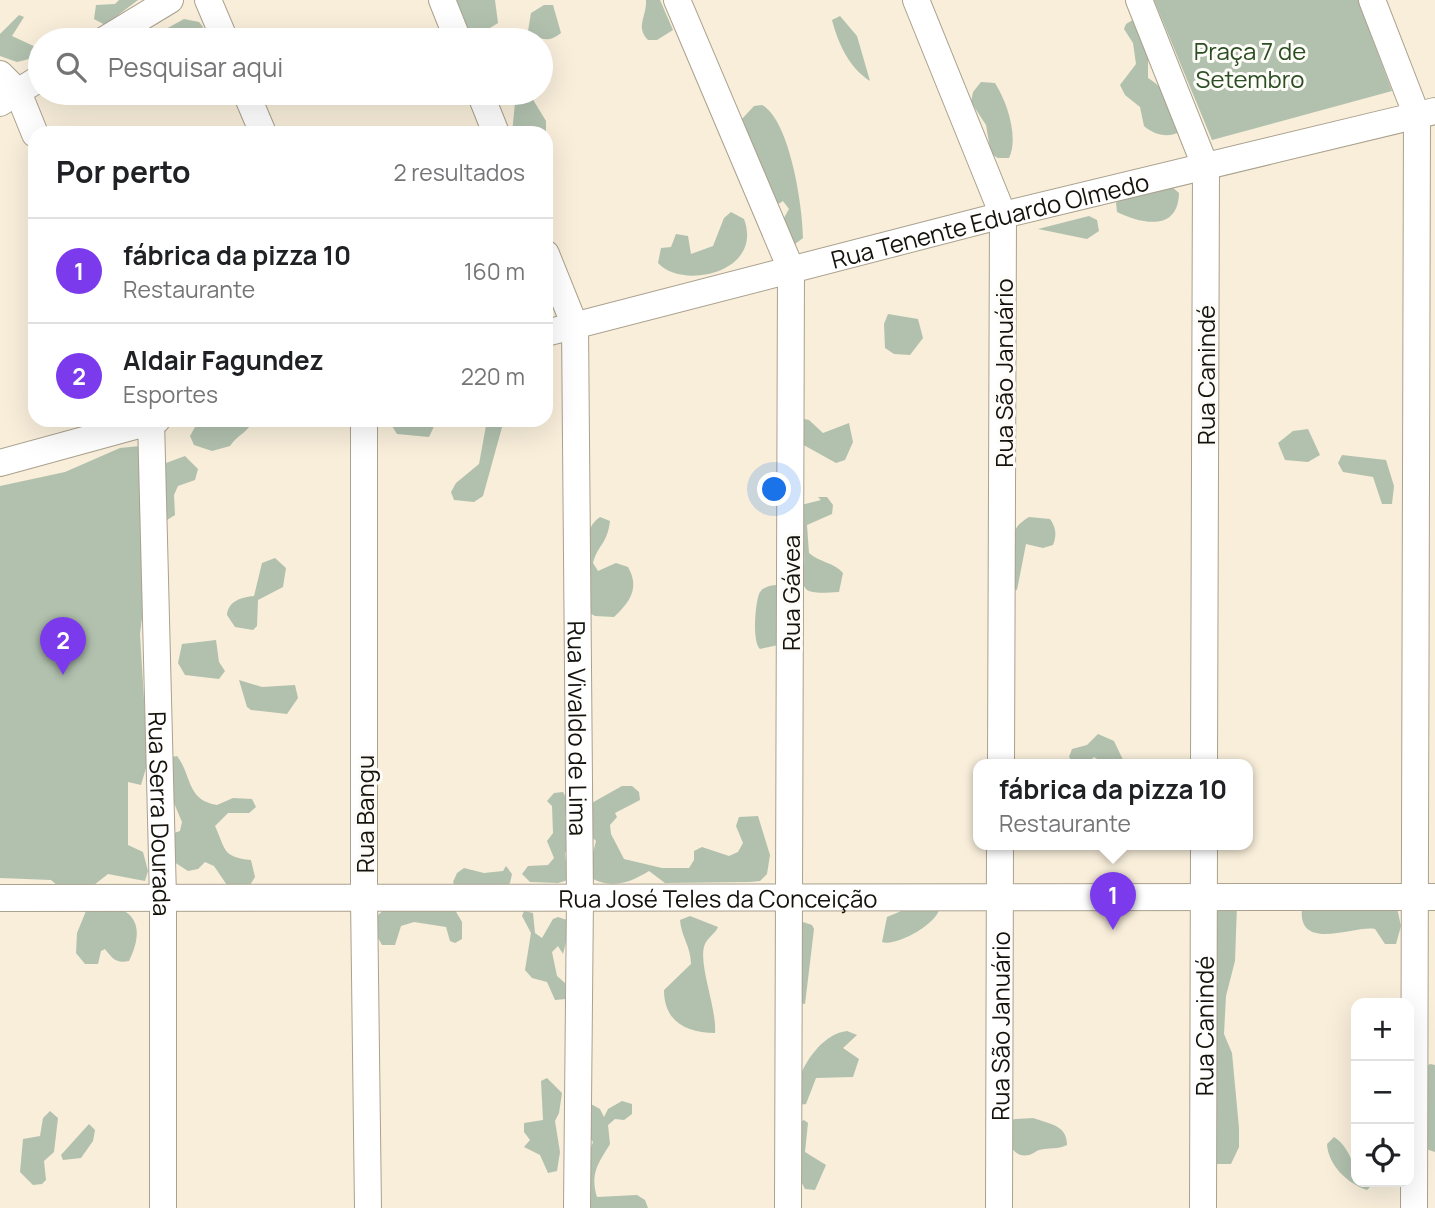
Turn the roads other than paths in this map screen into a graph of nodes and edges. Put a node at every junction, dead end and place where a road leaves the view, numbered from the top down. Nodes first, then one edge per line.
1 (170, 0) edge
2 (208, 0) edge
3 (442, 0) edge
4 (677, 0) edge
5 (916, 0) edge
6 (1139, 0) edge
7 (1371, 0) edge
8 (124, 28) edge
9 (220, 28) edge
10 (453, 28) edge
11 (15, 87) edge
12 (251, 105) edge
13 (485, 105) edge
14 (1426, 113) edge
15 (32, 126) edge
16 (260, 126) edge
17 (493, 126) edge
18 (1206, 168) junction
19 (1003, 215) junction
20 (791, 269) junction
21 (553, 271) edge
22 (575, 326) junction
23 (553, 331) edge
24 (128, 427) edge
25 (153, 427) edge
26 (364, 427) edge
27 (0, 463) edge
28 (1001, 759) edge
29 (1204, 759) edge
30 (1000, 850) edge
31 (1204, 850) edge
32 (580, 897) junction
33 (789, 897) junction
34 (1000, 897) junction
35 (1203, 897) junction
36 (1425, 897) edge
37 (0, 898) edge
38 (163, 898) junction
39 (364, 898) junction
40 (163, 1208) edge
41 (368, 1208) edge
42 (577, 1208) edge
43 (788, 1208) edge
44 (999, 1208) edge
45 (1203, 1208) edge
46 (1414, 1208) edge

1 - 8 street
2 - 9 street
3 - 10 street
4 - 20 street, Rua Gávea
5 - 19 street, Rua São Januário
6 - 18 street, Rua Canindé
7 - 14 street
11 - 15 street
12 - 16 street
13 - 17 street
14 - 18 street, Rua Tenente Eduardo Olmedo
14 - 36 street
18 - 19 street, Rua Tenente Eduardo Olmedo
18 - 29 street, Rua Canindé
19 - 20 street, Rua Tenente Eduardo Olmedo
19 - 28 street, Rua São Januário
20 - 22 street, Rua Tenente Eduardo Olmedo
20 - 33 street, Rua Gávea
21 - 22 street, Rua Vivaldo de Lima
22 - 23 street, Rua Tenente Eduardo Olmedo
22 - 32 street, Rua Vivaldo de Lima
24 - 27 street
25 - 38 street, Rua Serra Dourada
26 - 39 street, Rua Bangu
30 - 34 street, Rua São Januário
31 - 35 street, Rua Canindé
32 - 33 street, Rua José Teles da Conceição
32 - 39 street, Rua José Teles da Conceição
32 - 42 street, Rua Vivaldo de Lima
33 - 34 street, Rua José Teles da Conceição
33 - 43 street, Rua Gávea
34 - 35 street, Rua José Teles da Conceição
34 - 44 street, Rua São Januário
35 - 36 street, Rua José Teles da Conceição
35 - 45 street, Rua Canindé
36 - 46 street
37 - 38 street, Rua José Teles da Conceição
38 - 39 street, Rua José Teles da Conceição
38 - 40 street, Rua Serra Dourada
39 - 41 street, Rua Bangu

